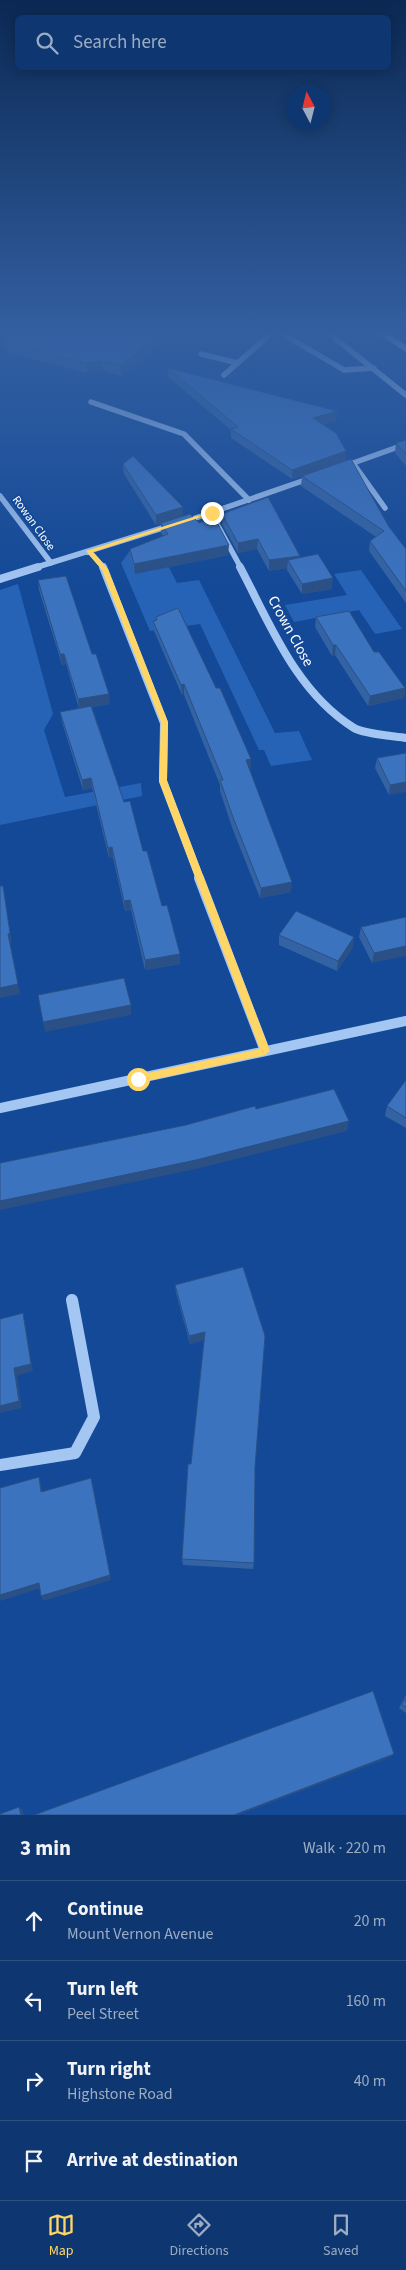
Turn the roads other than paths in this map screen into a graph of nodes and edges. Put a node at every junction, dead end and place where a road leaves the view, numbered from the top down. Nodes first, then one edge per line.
1 (131, 415) edge
2 (406, 444) edge
3 (353, 463) junction
4 (336, 470) edge
5 (319, 476) edge
6 (0, 496) edge
7 (249, 500) junction
8 (385, 508) dead end
9 (212, 513) junction
10 (89, 551) junction
11 (51, 563) junction
12 (0, 579) edge
13 (406, 738) edge
14 (406, 1021) edge
15 (265, 1051) junction
16 (0, 1108) edge
17 (72, 1300) dead end
18 (0, 1465) edge

1 - 7 street
2 - 3 street
3 - 4 street
3 - 8 street
5 - 7 street
6 - 11 street, Rowan Close
7 - 9 street
9 - 10 street
9 - 13 street, Crown Close
10 - 11 street
10 - 15 street
11 - 12 street
14 - 15 street
15 - 16 street
17 - 18 street

